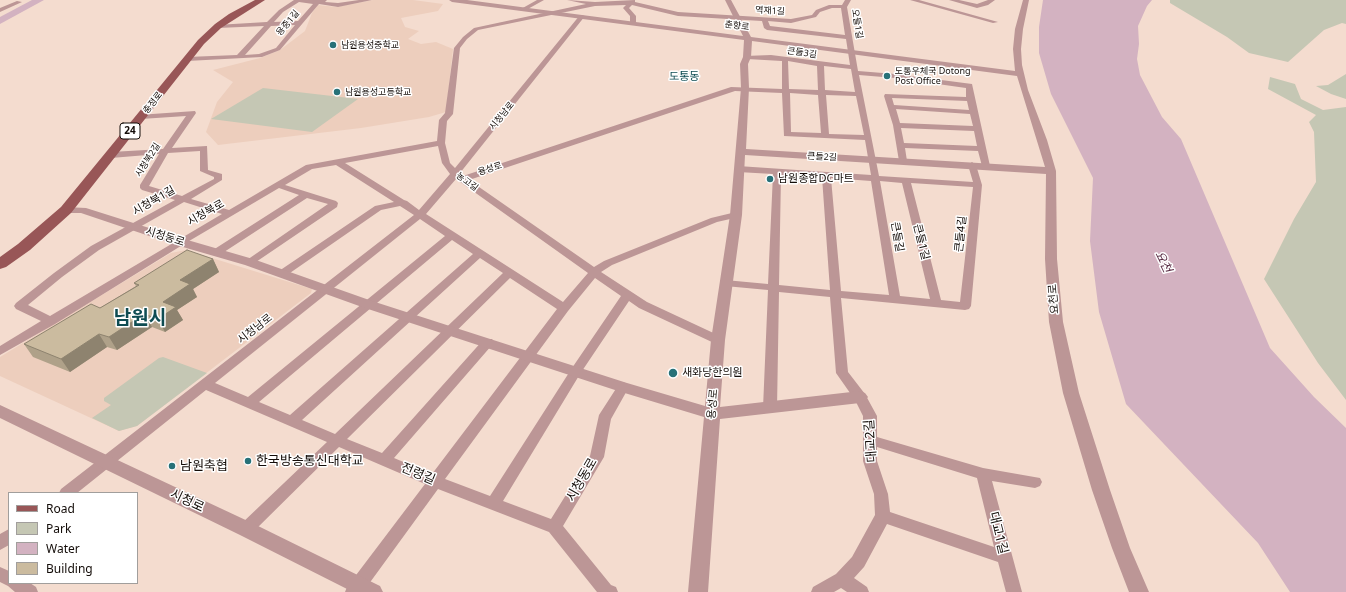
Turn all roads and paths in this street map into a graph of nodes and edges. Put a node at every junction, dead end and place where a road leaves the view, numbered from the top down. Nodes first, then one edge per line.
1 (261, 0) edge
2 (298, 0) edge
3 (324, 0) edge
4 (369, 0) edge
5 (452, 0) edge
6 (541, 0) edge
7 (570, 0) edge
8 (728, 0) edge
9 (848, 0) edge
10 (913, 0) edge
11 (952, 0) edge
12 (992, 0) edge
13 (1026, 0) edge
14 (18, 2) dead end
15 (632, 2) edge
16 (317, 3) junction
17 (595, 4) junction
18 (844, 7) junction
19 (524, 9) junction
20 (0, 10) edge
21 (552, 12) junction
22 (582, 16) junction
23 (814, 16) junction
24 (739, 19) junction
25 (765, 20) junction
26 (995, 22) dead end
27 (300, 23) junction
28 (633, 23) junction
29 (268, 25) junction
30 (218, 26) junction
31 (819, 29) junction
32 (849, 37) junction
33 (748, 38) junction
34 (852, 52) junction
35 (240, 56) junction
36 (747, 57) junction
37 (187, 59) junction
38 (786, 59) junction
39 (820, 64) junction
40 (855, 70) junction
41 (1020, 74) junction
42 (898, 86) junction
43 (745, 88) junction
44 (785, 91) junction
45 (822, 92) junction
46 (859, 94) junction
47 (970, 99) junction
48 (893, 107) junction
49 (972, 112) junction
50 (141, 117) junction
51 (898, 125) junction
52 (976, 129) junction
53 (825, 136) junction
54 (869, 138) junction
55 (442, 143) junction
56 (901, 144) junction
57 (981, 149) junction
58 (166, 150) junction
59 (740, 152) junction
60 (111, 155) junction
61 (872, 160) junction
62 (903, 161) junction
63 (338, 162) junction
64 (972, 165) junction
65 (986, 166) junction
66 (738, 169) junction
67 (777, 171) junction
68 (1051, 171) junction
69 (826, 175) junction
70 (459, 177) junction
71 (874, 178) junction
72 (906, 180) junction
73 (277, 185) junction
74 (978, 185) junction
75 (307, 194) junction
76 (182, 199) junction
77 (404, 204) junction
78 (66, 210) junction
79 (230, 213) junction
80 (420, 214) junction
81 (736, 215) junction
82 (133, 227) junction
83 (452, 235) junction
84 (180, 242) junction
85 (218, 252) junction
86 (480, 253) junction
87 (249, 262) junction
88 (0, 264) edge
89 (594, 272) junction
90 (283, 273) junction
91 (509, 273) junction
92 (725, 283) junction
93 (773, 288) junction
94 (327, 289) junction
95 (836, 294) junction
96 (627, 295) junction
97 (895, 300) junction
98 (367, 304) junction
99 (936, 304) junction
100 (564, 308) junction
101 (408, 316) junction
102 (51, 321) junction
103 (450, 330) junction
104 (718, 340) junction
105 (488, 342) junction
106 (0, 351) edge
107 (528, 356) junction
108 (576, 371) junction
109 (204, 384) junction
110 (623, 387) junction
111 (860, 397) junction
112 (249, 403) junction
113 (770, 408) junction
114 (0, 411) edge
115 (713, 414) junction
116 (291, 422) junction
117 (338, 440) junction
118 (870, 440) junction
119 (384, 460) junction
120 (105, 463) junction
121 (983, 474) junction
122 (436, 482) junction
123 (1035, 482) dead end
124 (67, 492) edge
125 (493, 504) junction
126 (883, 516) junction
127 (554, 528) junction
128 (246, 529) junction
129 (8, 537) edge
130 (0, 543) edge
131 (1004, 557) junction
132 (842, 579) junction
133 (17, 584) edge
134 (362, 590) edge
135 (30, 592) edge
136 (610, 592) edge
137 (698, 592) edge
138 (818, 592) edge
139 (861, 592) edge
140 (1014, 592) edge
141 (1139, 592) edge

1 - 30 main road, 충정로 / 24
2 - 16 street
2 - 29 street, 용중1길
3 - 16 street, 용중1길
4 - 16 street
5 - 19 street, 춘향로
6 - 19 street
7 - 17 street
8 - 24 street, 용성로
9 - 18 street, 오들1길
10 - 26 street
11 - 12 street
13 - 41 street, 요천로
14 - 20 street
15 - 17 street, 역재1길
15 - 24 street, 역재1길
15 - 28 street
16 - 27 street, 용중1길
17 - 21 street, 농고길
18 - 23 street, 역재1길
18 - 32 street, 오들1길
19 - 21 street, 춘향로
21 - 22 street, 춘향로
21 - 55 street, 농고길
22 - 28 street, 춘향로
22 - 70 street, 시청남로
23 - 25 street, 역재1길
23 - 31 street
24 - 25 street, 역재1길
24 - 33 street, 용성로
25 - 31 street
27 - 29 street
27 - 35 street, 용중1길
28 - 33 street, 춘향로
29 - 30 street
29 - 35 street, 용중1길
30 - 37 main road, 충정로 / 24
31 - 32 street
32 - 34 street, 오들1길
33 - 34 street, 춘향로
33 - 36 street, 용성로
34 - 40 street, 큰들길
34 - 41 street, 춘향로
35 - 37 street, 용중1길
36 - 38 street, 큰들3길
36 - 43 street, 용성로
37 - 50 main road, 충정로 / 24
38 - 39 street, 큰들3길
38 - 44 street
39 - 40 street, 큰들3길
39 - 45 street
40 - 42 street, 큰들3길
40 - 46 street, 큰들길
41 - 68 street, 요천로
42 - 47 street
42 - 47 street, 큰들3길
42 - 48 street
43 - 44 street
43 - 59 street, 용성로
43 - 70 street, 용성로
44 - 45 street
44 - 53 street
45 - 46 street
45 - 53 street
46 - 54 street, 큰들길
47 - 49 street
48 - 49 street
48 - 51 street
49 - 52 street
50 - 58 street, 시청북2길
50 - 60 main road, 충정로 / 24
51 - 52 street
51 - 56 street
52 - 57 street
53 - 54 street
54 - 61 street, 큰들길
55 - 63 street, 시청북로
55 - 70 street, 농고길
56 - 57 street
56 - 62 street
57 - 65 street
58 - 60 street, 시청북1길
58 - 76 street, 시청북2길
58 - 76 street, 시청북1길
59 - 61 street, 큰들2길
59 - 66 street, 용성로
60 - 78 main road, 충정로 / 24
61 - 62 street, 큰들2길
61 - 71 street, 큰들길
62 - 64 street, 큰들2길
63 - 73 street, 시청북로
63 - 77 street
64 - 65 street, 큰들2길
64 - 74 street, 큰들4길
65 - 68 street, 큰들2길
66 - 67 street
66 - 81 street, 용성로
67 - 69 street
67 - 93 street
68 - 141 street, 요천로
69 - 71 street
69 - 95 street
70 - 80 street, 시청남로
70 - 89 street, 농고길
71 - 72 street
71 - 97 street, 큰들길
72 - 74 street
72 - 99 street, 큰들1길
73 - 75 street
73 - 79 street, 시청북로
74 - 99 street, 큰들4길
75 - 85 street
75 - 87 street
76 - 79 street, 시청북2길
76 - 82 street, 시청북1길
77 - 80 street
77 - 90 street
78 - 82 street, 시청동로
78 - 88 main road, 충정로 / 24
79 - 84 street, 시청북로
80 - 83 street
80 - 94 street, 시청남로
81 - 89 street
81 - 92 street, 용성로
82 - 84 street, 시청동로
82 - 102 street, 시청북1길
83 - 86 street
83 - 98 street
84 - 85 street, 시청동로
84 - 102 street, 시청북로
85 - 87 street, 시청동로
86 - 91 street
86 - 101 street
87 - 90 street, 시청동로
89 - 96 street, 농고길
89 - 100 street
90 - 94 street, 시청동로
91 - 100 street
91 - 103 street
92 - 93 street
92 - 104 street, 용성로
93 - 95 street
93 - 113 street
94 - 98 street, 시청동로
94 - 109 street, 시청남로
95 - 97 street
95 - 111 street, 대교2길
96 - 104 street, 농고길
96 - 108 street
97 - 99 street
98 - 101 street, 시청동로
98 - 112 street
100 - 107 street
101 - 103 street, 시청동로
101 - 116 street
102 - 106 street, 시청북로
103 - 105 street, 시청동로
103 - 117 street
104 - 115 street, 용성로
105 - 107 street, 시청동로
105 - 119 street
107 - 108 street, 시청동로
107 - 122 street
108 - 110 street, 시청동로
108 - 125 street
109 - 112 street, 전령길
109 - 120 street, 시청남로
110 - 115 street, 시청동로
110 - 127 street, 시청동로
111 - 113 street
111 - 118 street, 대교2길
112 - 116 street, 전령길
113 - 115 street
114 - 120 street, 시청로
115 - 137 street, 용성로
116 - 117 street, 전령길
117 - 119 street, 전령길
117 - 128 street
118 - 121 street
118 - 126 street, 대교2길
119 - 122 street, 전령길
120 - 124 street, 시청남로
120 - 128 street, 시청로
121 - 123 street
121 - 131 street, 대교1길
122 - 125 street, 전령길
122 - 134 street
125 - 127 street, 전령길
126 - 131 street
126 - 132 street
127 - 136 street, 전령길
128 - 134 street, 시청로
129 - 130 street
131 - 140 street, 대교1길
132 - 138 street
132 - 139 street
133 - 135 street

